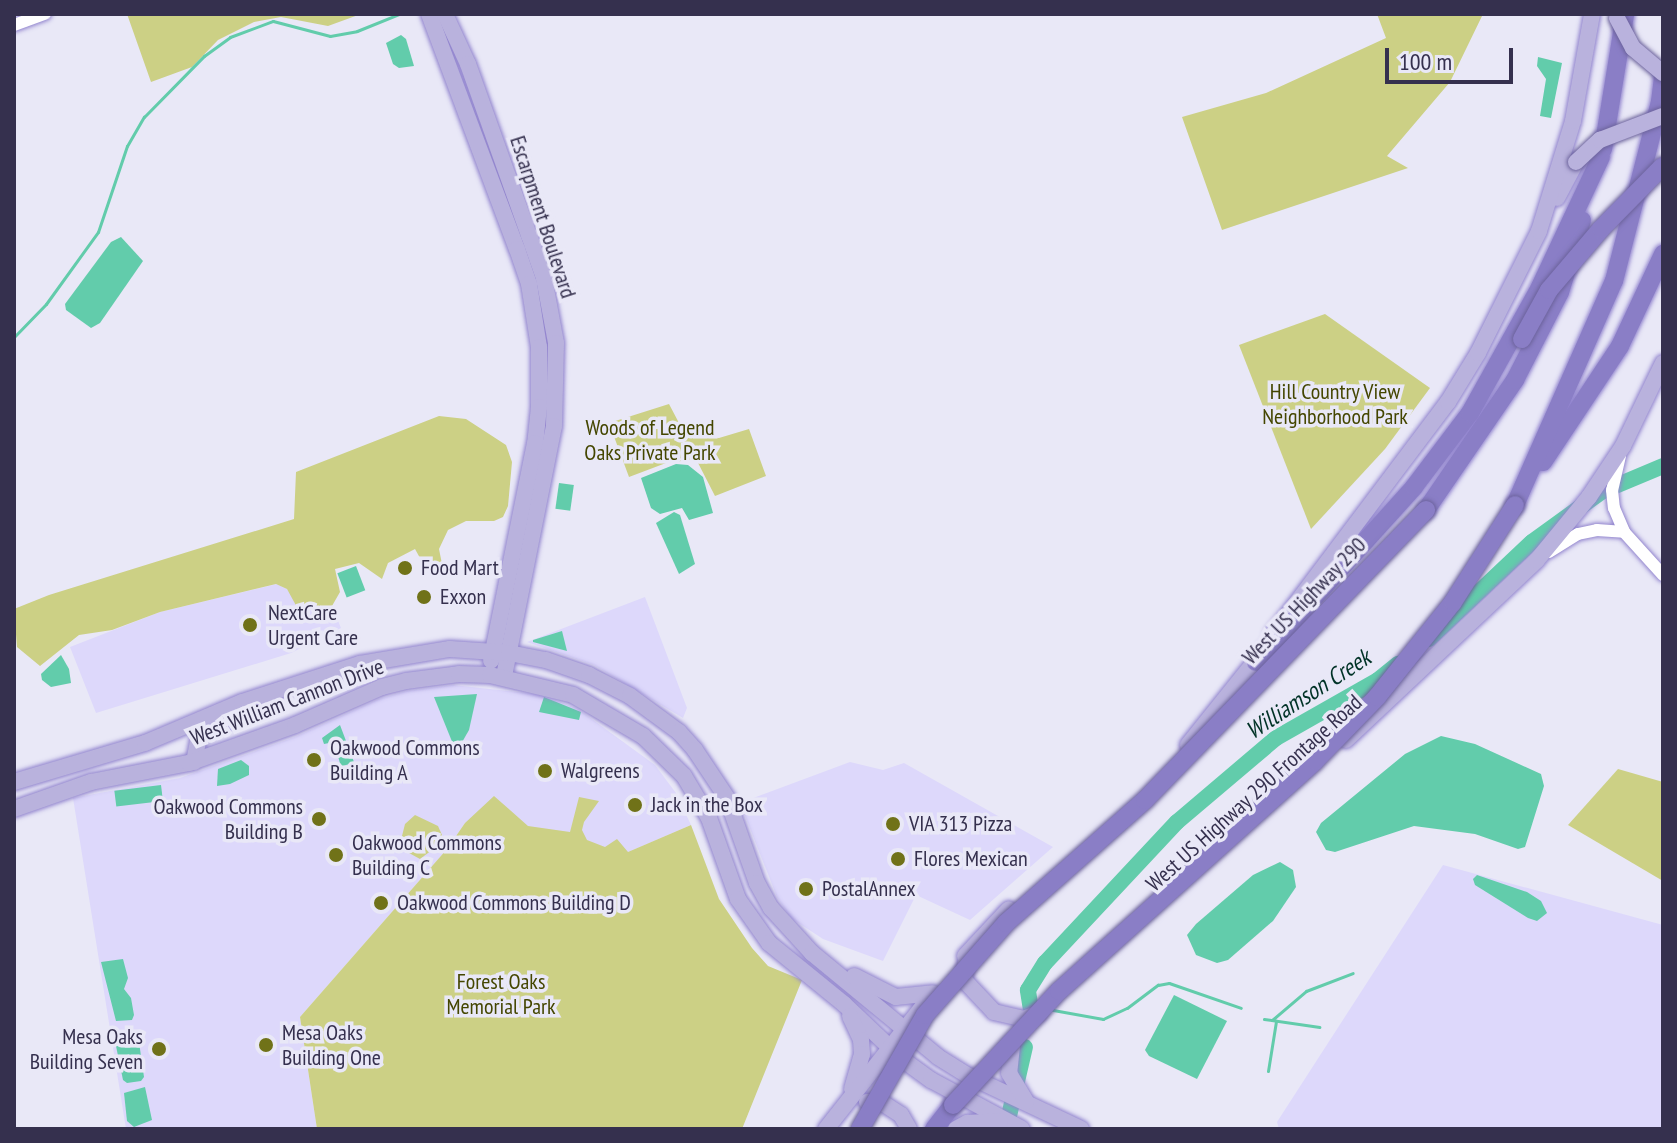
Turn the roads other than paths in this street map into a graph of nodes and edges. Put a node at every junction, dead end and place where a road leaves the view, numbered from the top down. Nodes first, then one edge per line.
1 (45, 14) edge
2 (429, 14) edge
3 (445, 14) edge
4 (1592, 14) edge
5 (1619, 15) edge
6 (14, 25) edge
7 (1663, 74) edge
8 (1663, 116) edge
9 (1601, 157) junction
10 (1663, 166) edge
11 (1539, 231) junction
12 (1663, 254) edge
13 (1663, 363) edge
14 (1623, 446) junction
15 (1466, 449) junction
16 (1515, 505) junction
17 (1624, 532) junction
18 (1537, 560) junction
19 (1663, 575) edge
20 (500, 652) junction
21 (1256, 662) junction
22 (497, 676) junction
23 (286, 686) junction
24 (194, 762) junction
25 (684, 776) junction
26 (14, 782) edge
27 (14, 809) edge
28 (735, 817) junction
29 (800, 940) junction
30 (970, 951) junction
31 (780, 952) junction
32 (826, 965) junction
33 (933, 993) junction
34 (844, 1004) junction
35 (1052, 1007) junction
36 (904, 1030) junction
37 (1012, 1046) junction
38 (890, 1050) junction
39 (979, 1080) junction
40 (964, 1099) junction
41 (1030, 1105) junction
42 (983, 1114) junction
43 (836, 1116) edge
44 (1075, 1126) edge
45 (860, 1129) edge
46 (909, 1129) edge
47 (934, 1129) edge
48 (942, 1129) edge
49 (956, 1129) edge
50 (1022, 1129) edge

1 - 6 street
2 - 20 main road, Escarpment Boulevard
3 - 20 main road, Escarpment Boulevard
4 - 11 main road, West US Highway 290
5 - 7 main road, bridge
5 - 9 highway, West US Highway 290
7 - 16 highway
8 - 11 main road, bridge
9 - 15 highway, West US Highway 290
9 - 21 highway
10 - 15 highway, bridge
11 - 21 main road, West US Highway 290
12 - 16 highway
13 - 14 main road, West US Highway 290 Frontage Road
14 - 17 street
14 - 18 main road, West US Highway 290 Frontage Road
15 - 45 highway, West US Highway 290, bridge
16 - 47 highway, bridge
17 - 18 street
17 - 19 street
18 - 35 main road, West US Highway 290 Frontage Road
20 - 22 main road, Escarpment Boulevard
20 - 23 main road, West William Cannon Drive
20 - 28 main road, West William Cannon Drive
21 - 30 main road, West US Highway 290
22 - 24 main road, West William Cannon Drive
22 - 25 main road, West William Cannon Drive
23 - 24 main road
23 - 26 main road, West William Cannon Drive
24 - 27 main road, West William Cannon Drive
25 - 28 main road
25 - 31 main road, West William Cannon Drive
28 - 29 main road, West William Cannon Drive
29 - 31 main road
29 - 32 main road, West William Cannon Drive
30 - 33 main road
30 - 35 main road
31 - 34 main road, West William Cannon Drive
32 - 33 main road
32 - 36 main road, West William Cannon Drive
33 - 36 main road
34 - 38 main road
34 - 43 main road
35 - 37 main road, West US Highway 290 Frontage Road
36 - 38 main road
36 - 39 main road, West William Cannon Drive
37 - 39 main road, West US Highway 290 Frontage Road
37 - 41 main road
38 - 40 main road
38 - 43 main road
39 - 40 main road, West US Highway 290 Frontage Road
39 - 41 main road, West William Cannon Drive
40 - 42 main road
40 - 48 main road, West US Highway 290 Frontage Road
41 - 44 main road, West William Cannon Drive
42 - 49 main road
42 - 50 main road
43 - 46 main road

